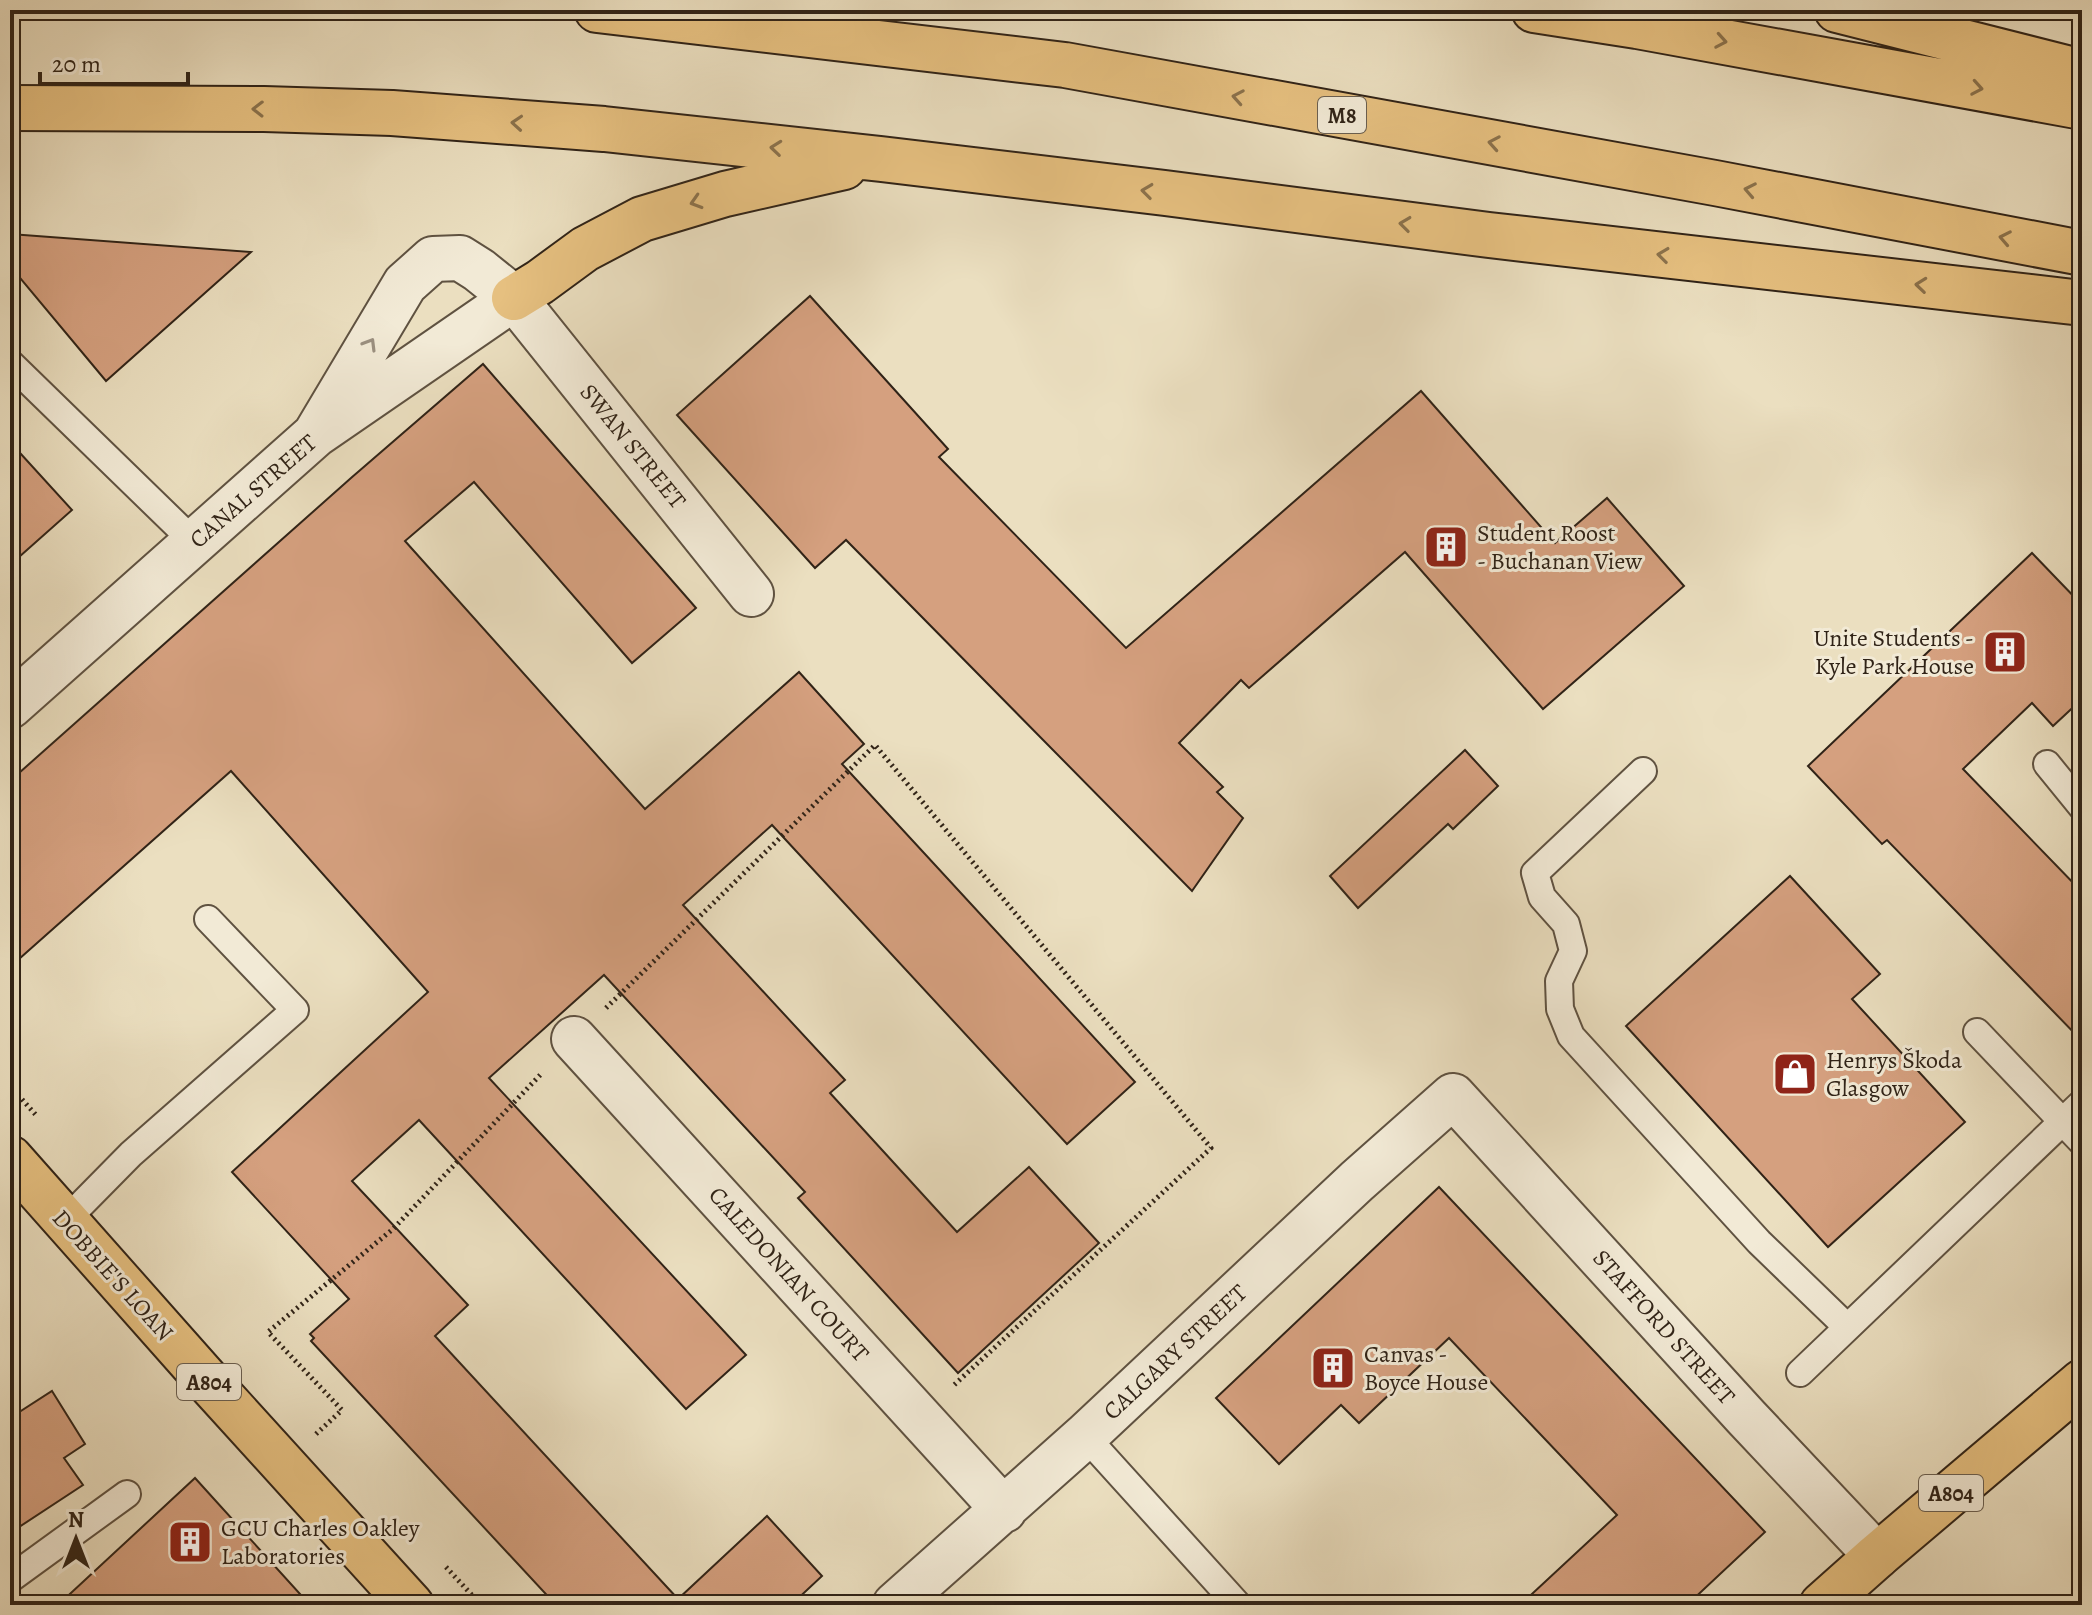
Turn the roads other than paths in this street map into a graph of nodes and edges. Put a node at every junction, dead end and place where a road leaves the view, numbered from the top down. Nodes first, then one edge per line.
1 (597, 10) edge
2 (1534, 10) edge
3 (1837, 10) edge
4 (2082, 72) edge
5 (2082, 107) edge
6 (10, 108) edge
7 (881, 159) junction
8 (2082, 253) edge
9 (514, 298) junction
10 (2082, 303) edge
11 (10, 363) edge
12 (315, 435) junction
13 (194, 542) junction
14 (751, 594) dead end
15 (10, 706) edge
16 (2047, 764) dead end
17 (1643, 771) dead end
18 (2082, 807) edge
19 (208, 919) dead end
20 (1977, 1032) dead end
21 (574, 1039) road end
22 (1453, 1096) joint
23 (2082, 1103) edge
24 (2063, 1121) junction
25 (2082, 1142) edge
26 (10, 1158) edge
27 (65, 1221) junction
28 (1847, 1327) junction
29 (1800, 1373) dead end
30 (2082, 1382) edge
31 (1085, 1436) junction
32 (127, 1494) dead end
33 (1004, 1510) junction
34 (1877, 1556) junction
35 (10, 1579) edge
36 (411, 1605) edge
37 (895, 1605) edge
38 (1238, 1605) edge
39 (1822, 1605) edge

8 -> 1 main road, M8
2 -> 5 main road
3 - 4 main road
7 -> 6 main road
7 -> 9 main road
10 -> 7 main road
9 - 12 street, CANAL STREET
12 -> 9 street, SWAN STREET
9 - 14 street, SWAN STREET
11 - 13 lane
12 - 13 street, CANAL STREET
13 - 15 street, CANAL STREET
16 - 18 lane
17 - 28 lane
19 - 27 lane
20 - 24 lane
21 - 33 street, CALEDONIAN COURT
22 - 31 street, CALGARY STREET
22 - 34 street, STAFFORD STREET
23 - 24 lane
24 - 25 lane
24 - 28 lane
26 - 27 main road, DOBBIE'S LOAN / A804
27 - 36 main road, DOBBIE'S LOAN / A804
28 - 29 lane
30 - 34 main road, A804
31 - 33 street, CALGARY STREET
31 - 38 lane
32 - 35 lane
33 - 37 street, CALGARY STREET
34 - 39 main road, A804

